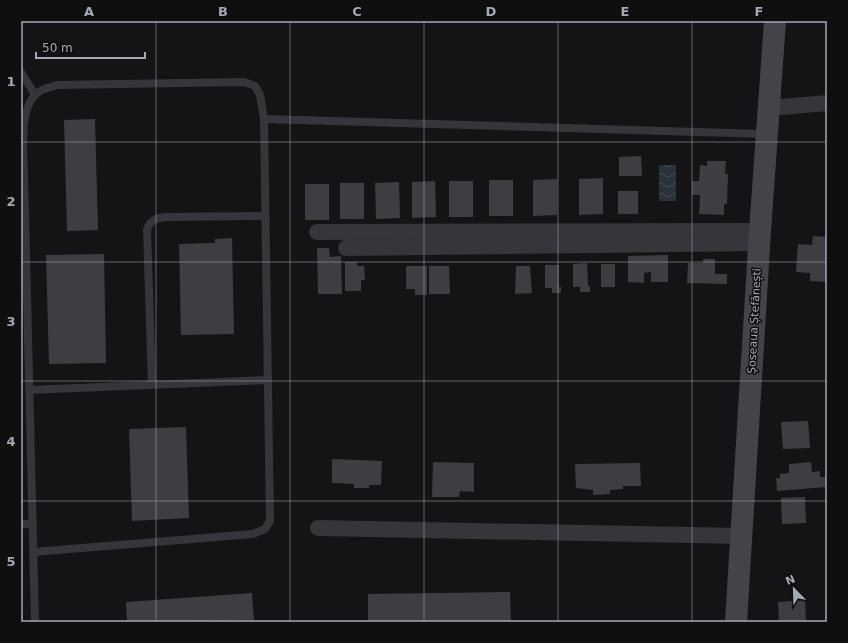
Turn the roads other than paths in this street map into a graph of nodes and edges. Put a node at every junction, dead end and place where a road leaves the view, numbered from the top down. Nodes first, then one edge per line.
1 (775, 21) edge
2 (21, 72) edge
3 (35, 95) junction
4 (827, 103) edge
5 (770, 108) junction
6 (264, 119) junction
7 (767, 134) junction
8 (264, 216) junction
9 (317, 232) dead end
10 (759, 237) junction
11 (346, 248) dead end
12 (268, 380) junction
13 (152, 385) junction
14 (30, 390) junction
15 (21, 524) edge
16 (33, 524) junction
17 (318, 528) dead end
18 (741, 536) junction
19 (34, 552) junction
20 (35, 622) edge
21 (736, 622) edge

1 - 5 main road, Șoseaua Ștefănești
2 - 3 lane
3 - 6 lane
3 - 14 lane
4 - 5 street
5 - 7 main road, Șoseaua Ștefănești
6 - 7 lane
6 - 8 lane
7 - 10 main road, Șoseaua Ștefănești
8 - 12 lane
8 - 13 lane
9 - 10 street
10 - 11 street
10 - 18 main road, Șoseaua Ștefănești
12 - 13 lane
12 - 19 lane
13 - 14 lane
14 - 16 lane
15 - 16 lane
16 - 19 lane
17 - 18 street
18 - 21 main road, Șoseaua Ștefănești
19 - 20 lane

